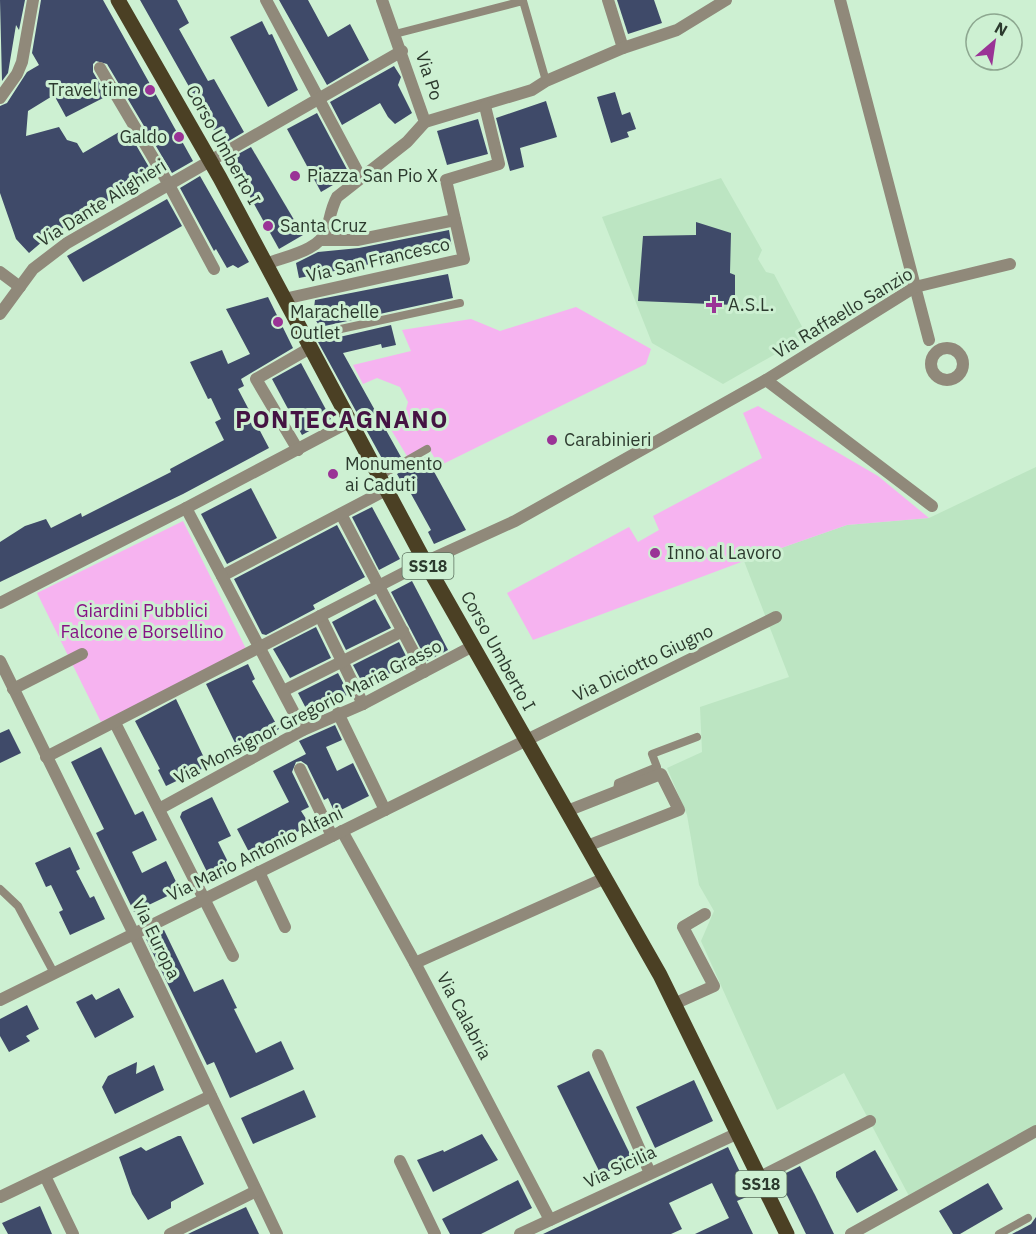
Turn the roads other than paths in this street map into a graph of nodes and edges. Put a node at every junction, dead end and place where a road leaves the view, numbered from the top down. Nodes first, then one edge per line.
1 (33, 0) edge
2 (118, 0) edge
3 (266, 0) edge
4 (382, 0) edge
5 (608, 0) edge
6 (726, 0) edge
7 (840, 0) edge
8 (395, 34) junction
9 (623, 48) junction
10 (402, 51) junction
11 (100, 68) dead end
12 (546, 81) junction
13 (0, 98) edge
14 (316, 98) junction
15 (485, 106) junction
16 (426, 122) junction
17 (209, 160) junction
18 (361, 178) junction
19 (168, 183) junction
20 (455, 220) junction
21 (321, 240) junction
22 (266, 264) junction
23 (1010, 264) dead end
24 (214, 269) dead end
25 (0, 272) edge
26 (20, 286) junction
27 (915, 287) junction
28 (284, 299) junction
29 (460, 303) dead end
30 (0, 314) edge
31 (929, 340) junction
32 (307, 343) junction
33 (945, 347) junction
34 (931, 362) junction
35 (766, 380) junction
36 (349, 422) junction
37 (427, 449) dead end
38 (298, 450) junction
39 (382, 483) junction
40 (932, 506) dead end
41 (186, 508) junction
42 (341, 514) junction
43 (425, 562) junction
44 (222, 576) junction
45 (379, 586) junction
46 (0, 603) edge
47 (320, 616) junction
48 (776, 617) dead end
49 (403, 631) junction
50 (473, 646) junction
51 (260, 647) junction
52 (82, 654) dead end
53 (0, 661) edge
54 (342, 661) junction
55 (424, 672) junction
56 (13, 688) junction
57 (283, 690) junction
58 (363, 704) junction
59 (338, 712) junction
60 (116, 723) junction
61 (303, 730) junction
62 (697, 737) dead end
63 (526, 740) junction
64 (46, 757) junction
65 (300, 769) dead end
66 (616, 791) junction
67 (159, 809) junction
68 (385, 810) junction
69 (567, 811) junction
70 (337, 834) junction
71 (587, 846) junction
72 (259, 872) junction
73 (605, 878) junction
74 (0, 889) edge
75 (205, 899) junction
76 (705, 914) dead end
77 (285, 927) dead end
78 (134, 934) junction
79 (233, 956) dead end
80 (415, 963) junction
81 (54, 974) junction
82 (0, 1000) edge
83 (674, 1004) junction
84 (598, 1055) dead end
85 (211, 1096) junction
86 (870, 1121) dead end
87 (1036, 1131) edge
88 (736, 1134) junction
89 (400, 1161) dead end
90 (650, 1173) junction
91 (45, 1176) junction
92 (758, 1178) junction
93 (256, 1191) junction
94 (0, 1197) edge
95 (1028, 1218) dead end
96 (550, 1220) junction
97 (173, 1233) edge
98 (73, 1234) edge
99 (275, 1234) edge
100 (435, 1234) edge
101 (520, 1234) edge
102 (787, 1234) edge
103 (851, 1234) edge
104 (999, 1234) edge

1 - 13 street
2 - 17 main road, Corso Umberto I / SS18
3 - 14 street
4 - 8 street, Via Po
5 - 9 street
6 - 9 street
7 - 27 street
8 - 10 street, Via Po
8 - 12 lane
9 - 12 street
10 - 14 street, Via Dante Alighieri
10 - 16 street, Via Po
11 - 19 street
12 - 15 street
14 - 17 street, Via Dante Alighieri
14 - 18 street
15 - 16 street
15 - 20 street, Via San Francesco
16 - 18 street, Via Po
17 - 19 street, Via Dante Alighieri
17 - 22 main road, Corso Umberto I / SS18
18 - 21 street, Via Po
19 - 24 street
19 - 26 street, Via Dante Alighieri
20 - 21 street
20 - 28 street, Via San Francesco
21 - 22 street
22 - 28 main road, Corso Umberto I / SS18
23 - 27 street, Via Raffaello Sanzio
25 - 26 street
26 - 30 street, Via Dante Alighieri
27 - 31 street
27 - 35 street, Via Raffaello Sanzio
28 - 32 main road, Corso Umberto I / SS18
29 - 32 lane
31 - 33 street
31 - 34 street
32 - 36 main road, Corso Umberto I / SS18
32 - 38 street
33 - 34 street
33 - 34 street
35 - 40 street, Via Raffaello Sanzio
35 - 43 street, Via Raffaello Sanzio
36 - 38 street
36 - 39 main road, Corso Umberto I / SS18
37 - 39 lane
38 - 41 street
39 - 42 street
39 - 43 main road, Corso Umberto I / SS18
41 - 44 street
41 - 46 street
42 - 44 street
42 - 45 street
43 - 45 street, Via Raffaello Sanzio
43 - 50 main road, Corso Umberto I / SS18
44 - 51 street
45 - 47 street, Via Raffaello Sanzio
45 - 49 street
47 - 51 street, Via Raffaello Sanzio
47 - 54 street
48 - 63 street, Via Diciotto Giugno
49 - 54 street
49 - 55 street
50 - 55 street, Via Monsignor Gregorio Maria Grasso
50 - 63 main road, Corso Umberto I / SS18
51 - 57 street
51 - 60 street, Via Raffaello Sanzio
52 - 56 street
53 - 56 street, Via Europa
54 - 57 street
54 - 58 street
55 - 58 street, Via Monsignor Gregorio Maria Grasso
56 - 64 street, Via Europa
57 - 61 street
58 - 59 street, Via Monsignor Gregorio Maria Grasso
59 - 61 street, Via Monsignor Gregorio Maria Grasso
59 - 68 street
60 - 64 street, Via Raffaello Sanzio
60 - 67 street
61 - 67 street, Via Monsignor Gregorio Maria Grasso
62 - 66 lane
63 - 68 street, Via Mario Antonio Alfani
63 - 69 main road, Corso Umberto I / SS18
64 - 78 street, Via Europa
65 - 70 street, Via Calabria
66 - 69 street
66 - 71 street
67 - 75 street
68 - 70 street, Via Mario Antonio Alfani
69 - 71 main road, Corso Umberto I / SS18
70 - 72 street, Via Mario Antonio Alfani
70 - 80 street, Via Calabria
71 - 73 main road, Corso Umberto I / SS18
72 - 75 street, Via Mario Antonio Alfani
72 - 77 street
73 - 80 street
73 - 83 main road, Corso Umberto I / SS18
74 - 81 lane
75 - 78 street, Via Mario Antonio Alfani
75 - 79 street
76 - 83 street
78 - 81 street, Via Mario Antonio Alfani
78 - 85 street, Via Europa
80 - 96 street, Via Calabria
81 - 82 street, Via Mario Antonio Alfani
83 - 88 main road, Corso Umberto I / SS18
84 - 90 street
85 - 91 street
85 - 93 street, Via Europa
86 - 92 street
87 - 103 street
88 - 90 street, Via Sicilia
88 - 92 main road, SS18
89 - 100 street
90 - 96 street, Via Sicilia
91 - 94 street
91 - 98 street
92 - 102 main road, SS18
93 - 97 street
93 - 99 street, Via Europa
95 - 104 lane
96 - 101 street, Via Sicilia

